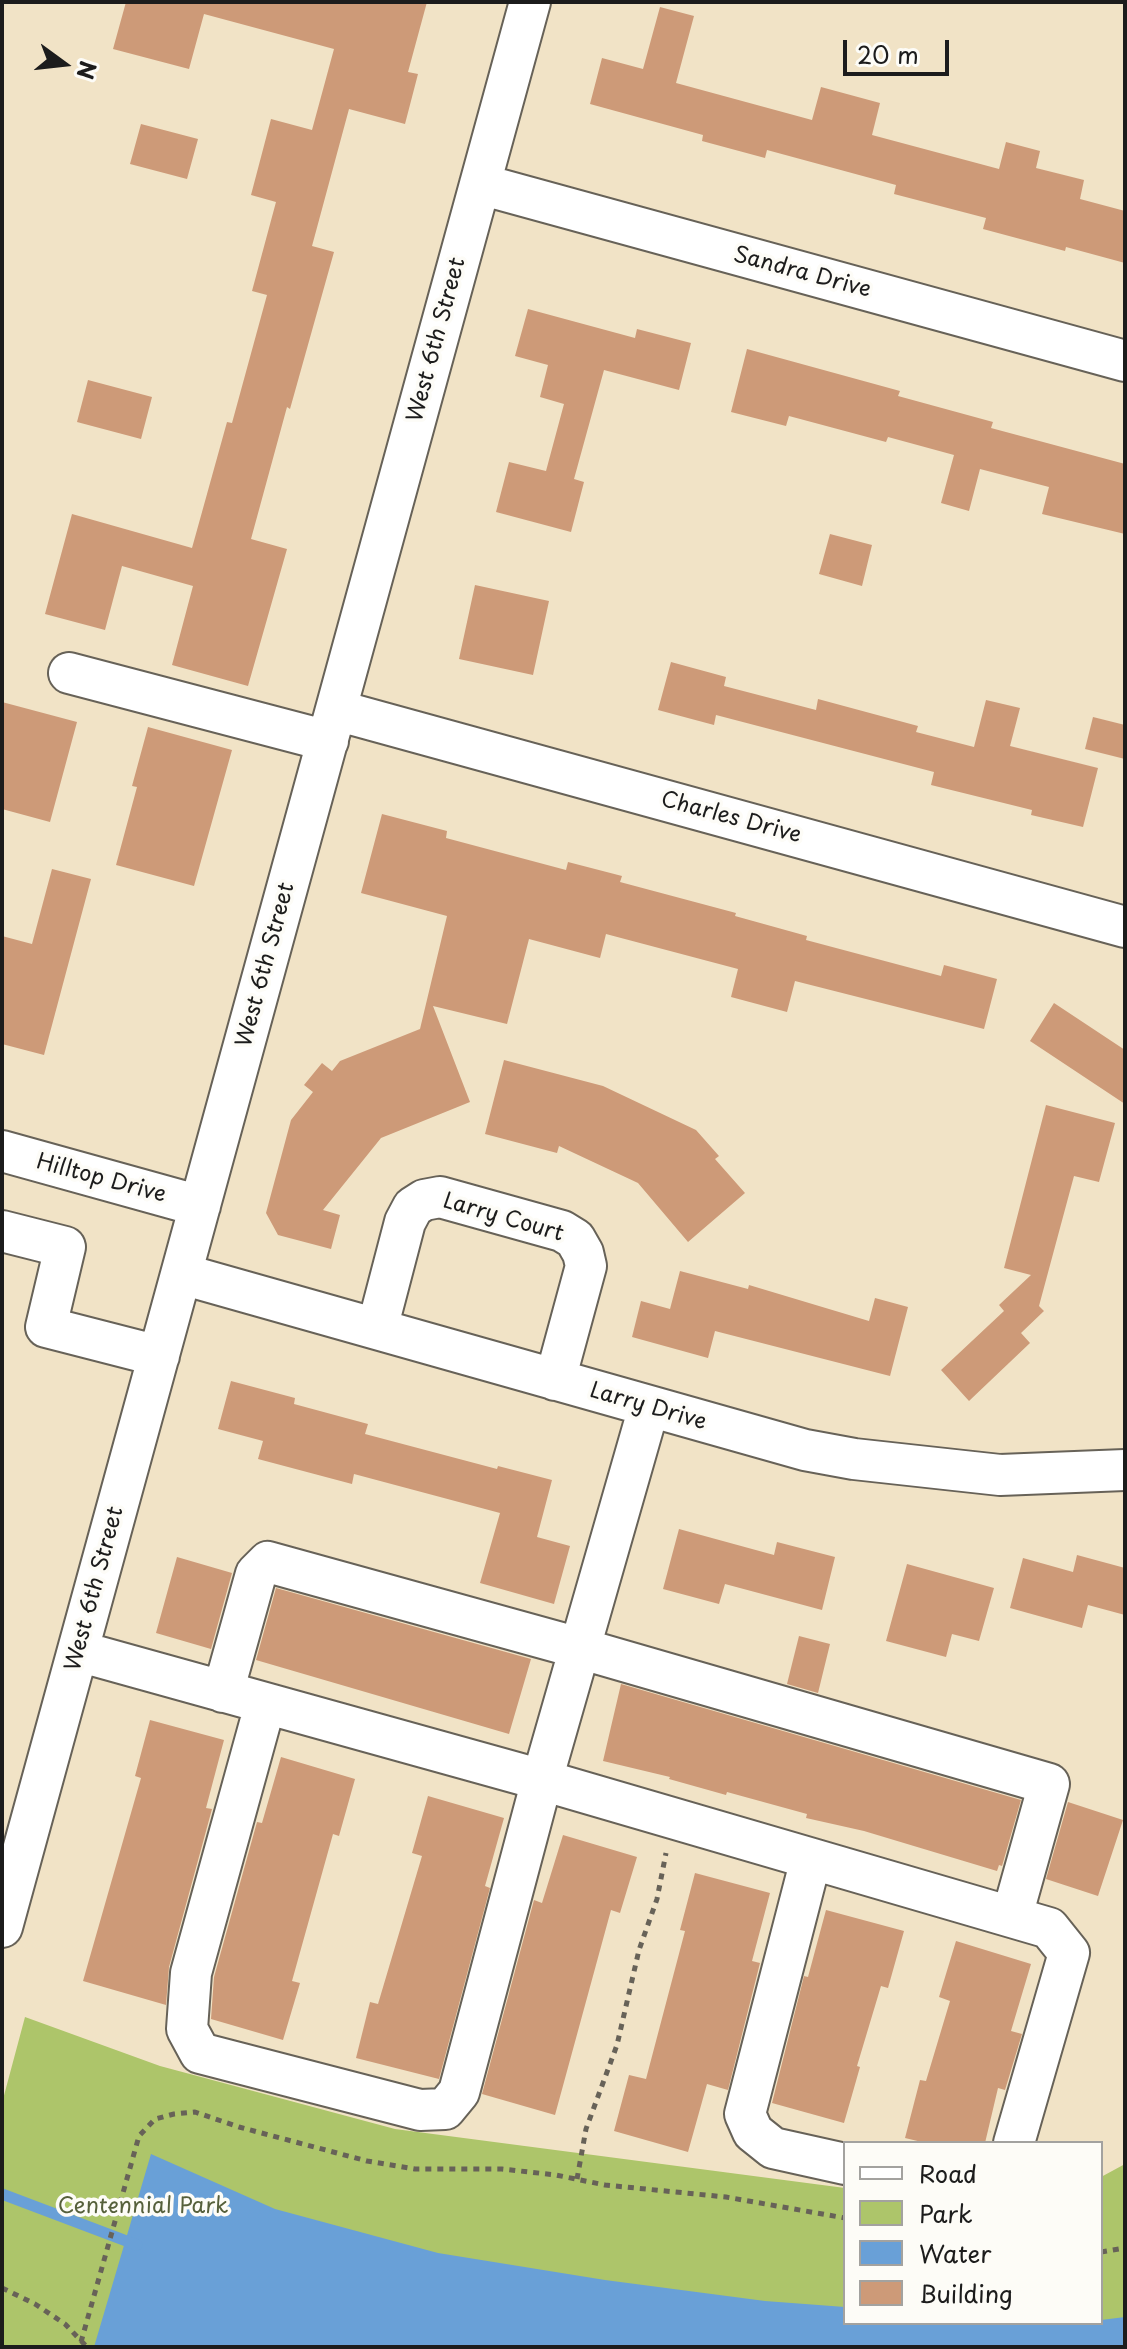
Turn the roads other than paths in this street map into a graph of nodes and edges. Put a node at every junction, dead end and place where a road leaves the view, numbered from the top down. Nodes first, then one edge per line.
1 (530, 2) edge
2 (480, 184) junction
3 (1125, 361) edge
4 (69, 673) dead end
5 (332, 726) junction
6 (1125, 927) edge
7 (2, 1151) edge
8 (200, 1206) junction
9 (2, 1231) edge
10 (182, 1274) junction
11 (377, 1329) junction
12 (159, 1356) junction
13 (555, 1380) junction
14 (649, 1407) junction
15 (1125, 1470) edge
16 (579, 1648) junction
17 (78, 1651) junction
18 (223, 1692) junction
19 (265, 1705) junction
20 (542, 1780) junction
21 (811, 1859) junction
22 (1012, 1916) junction
23 (2, 1927) edge
24 (1015, 2141) edge
25 (843, 2164) edge

1 - 2 street, West 6th Street
2 - 3 street, Sandra Drive
2 - 5 street, West 6th Street
4 - 5 street, Charles Drive
5 - 6 street, Charles Drive
5 - 8 street, West 6th Street
7 - 8 street, Hilltop Drive
8 - 10 street, West 6th Street
9 - 12 street
10 - 11 street, Larry Drive
10 - 12 street, West 6th Street
11 - 13 street, Larry Drive
11 - 13 street, Larry Court
12 - 17 street, West 6th Street
13 - 14 street, Larry Drive
14 - 15 street, Larry Drive
14 - 16 street
16 - 18 street
16 - 20 street
16 - 22 street
17 - 18 street
17 - 23 street, West 6th Street
18 - 19 street
19 - 20 street
19 - 20 street
20 - 21 street
21 - 22 street
21 - 25 street
22 - 24 street

